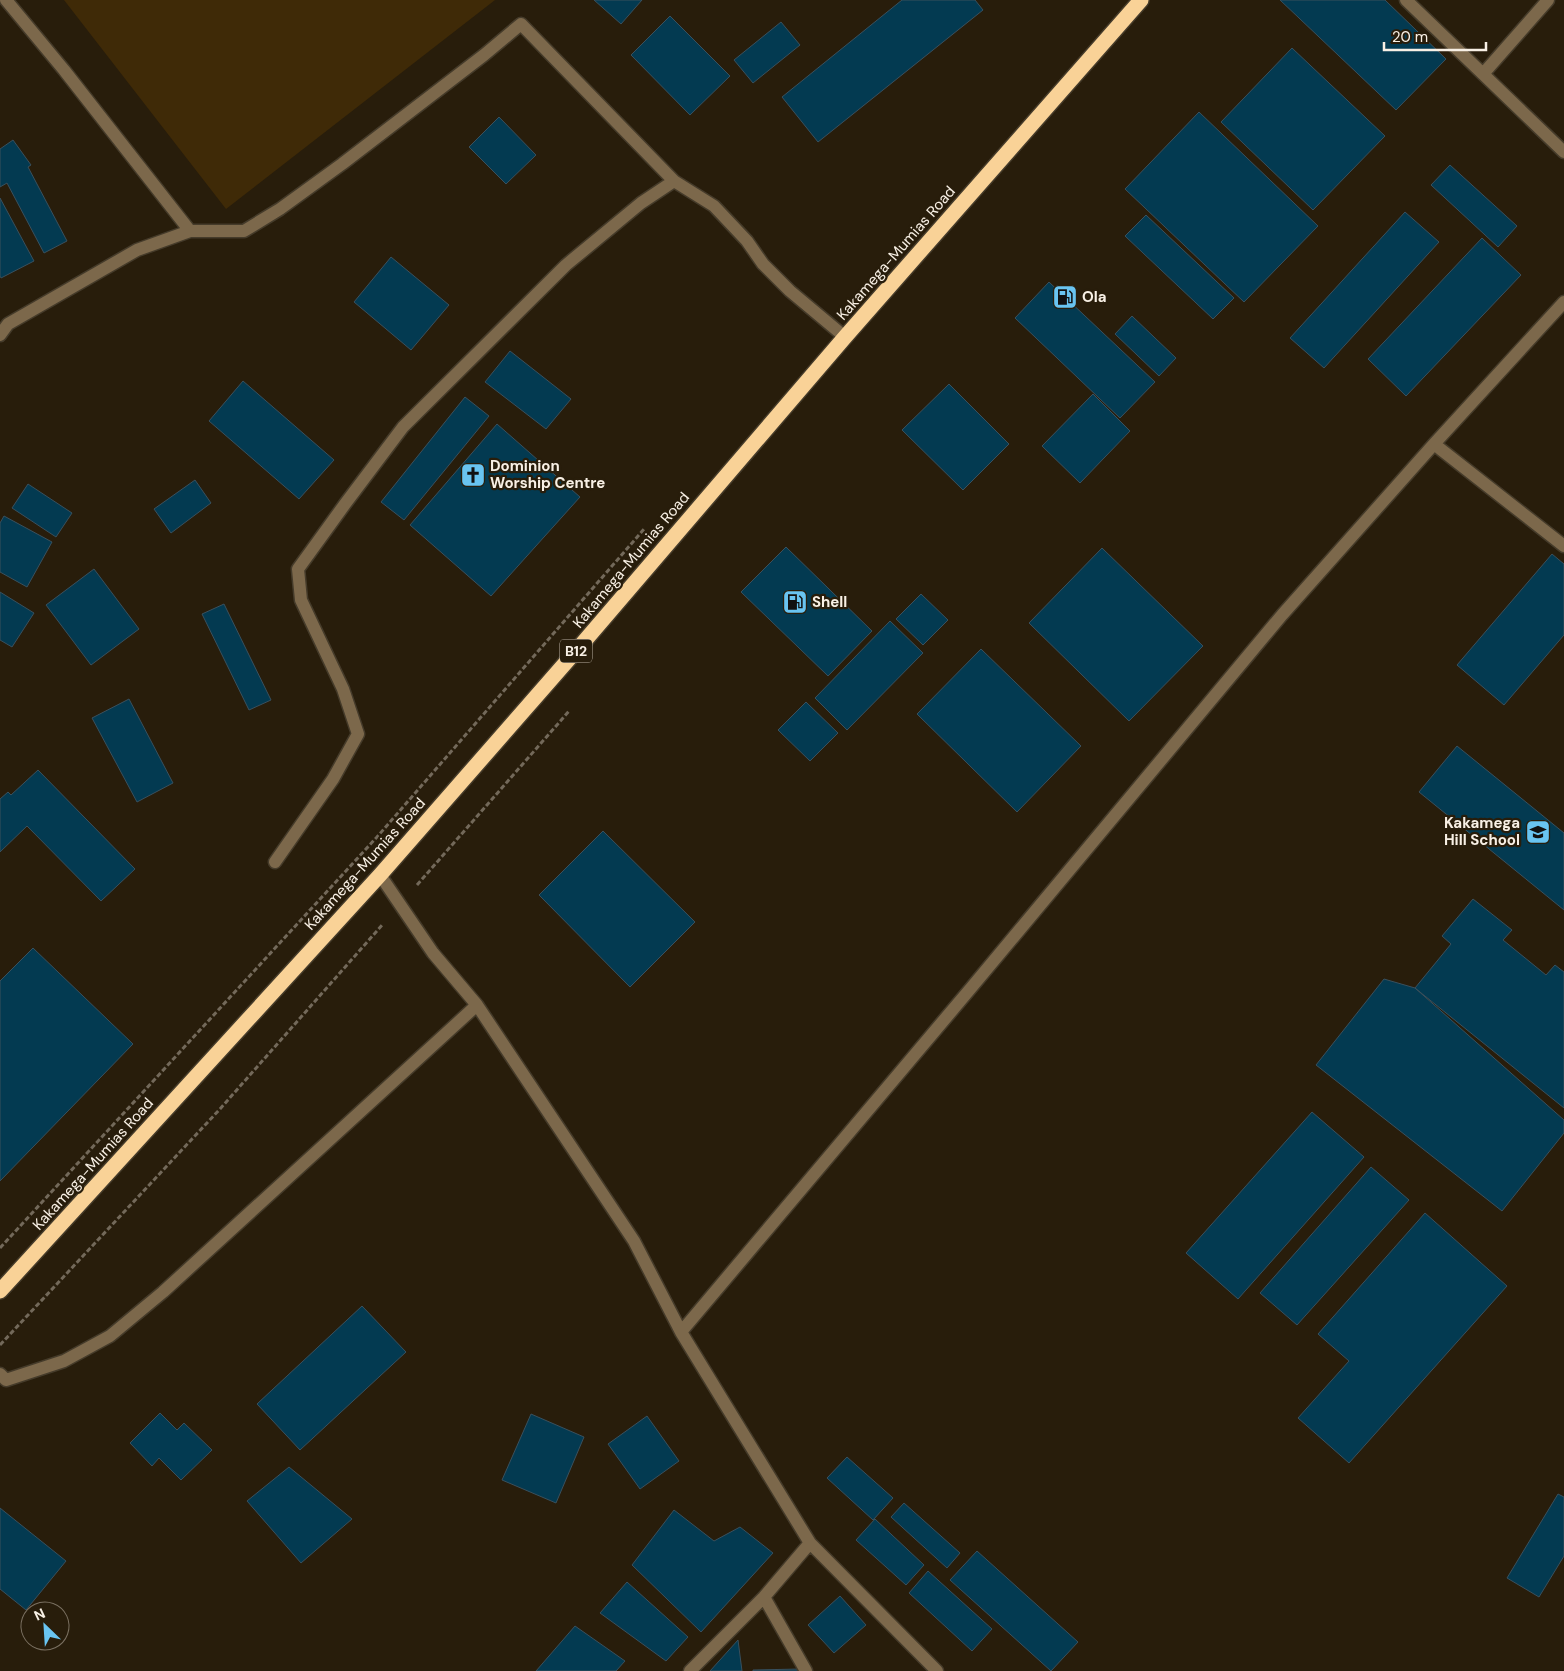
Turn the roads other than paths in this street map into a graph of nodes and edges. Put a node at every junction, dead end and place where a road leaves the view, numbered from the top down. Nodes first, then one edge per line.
1 (6, 0) edge
2 (1141, 0) edge
3 (1406, 0) edge
4 (1548, 0) edge
5 (1483, 74) junction
6 (1564, 152) edge
7 (674, 181) junction
8 (190, 230) junction
9 (1564, 302) edge
10 (0, 335) edge
11 (845, 337) junction
12 (1434, 444) junction
13 (1564, 546) edge
14 (275, 862) dead end
15 (380, 875) junction
16 (477, 1005) junction
17 (0, 1291) edge
18 (681, 1332) junction
19 (2, 1380) edge
20 (810, 1543) junction
21 (764, 1597) junction
22 (690, 1671) edge
23 (806, 1671) edge
24 (937, 1671) edge

1 - 8 street
2 - 11 highway, Kakamega-Mumias Road / B12
3 - 5 street
4 - 5 street
5 - 6 street
7 - 8 street
7 - 11 street
7 - 14 street
8 - 10 street
9 - 12 street
11 - 15 highway, Kakamega-Mumias Road / B12
12 - 13 street
12 - 18 street
15 - 16 street
15 - 17 highway, Kakamega-Mumias Road / B12
16 - 18 street
16 - 19 street
18 - 20 street
20 - 21 street
20 - 24 street
21 - 22 street
21 - 23 street

